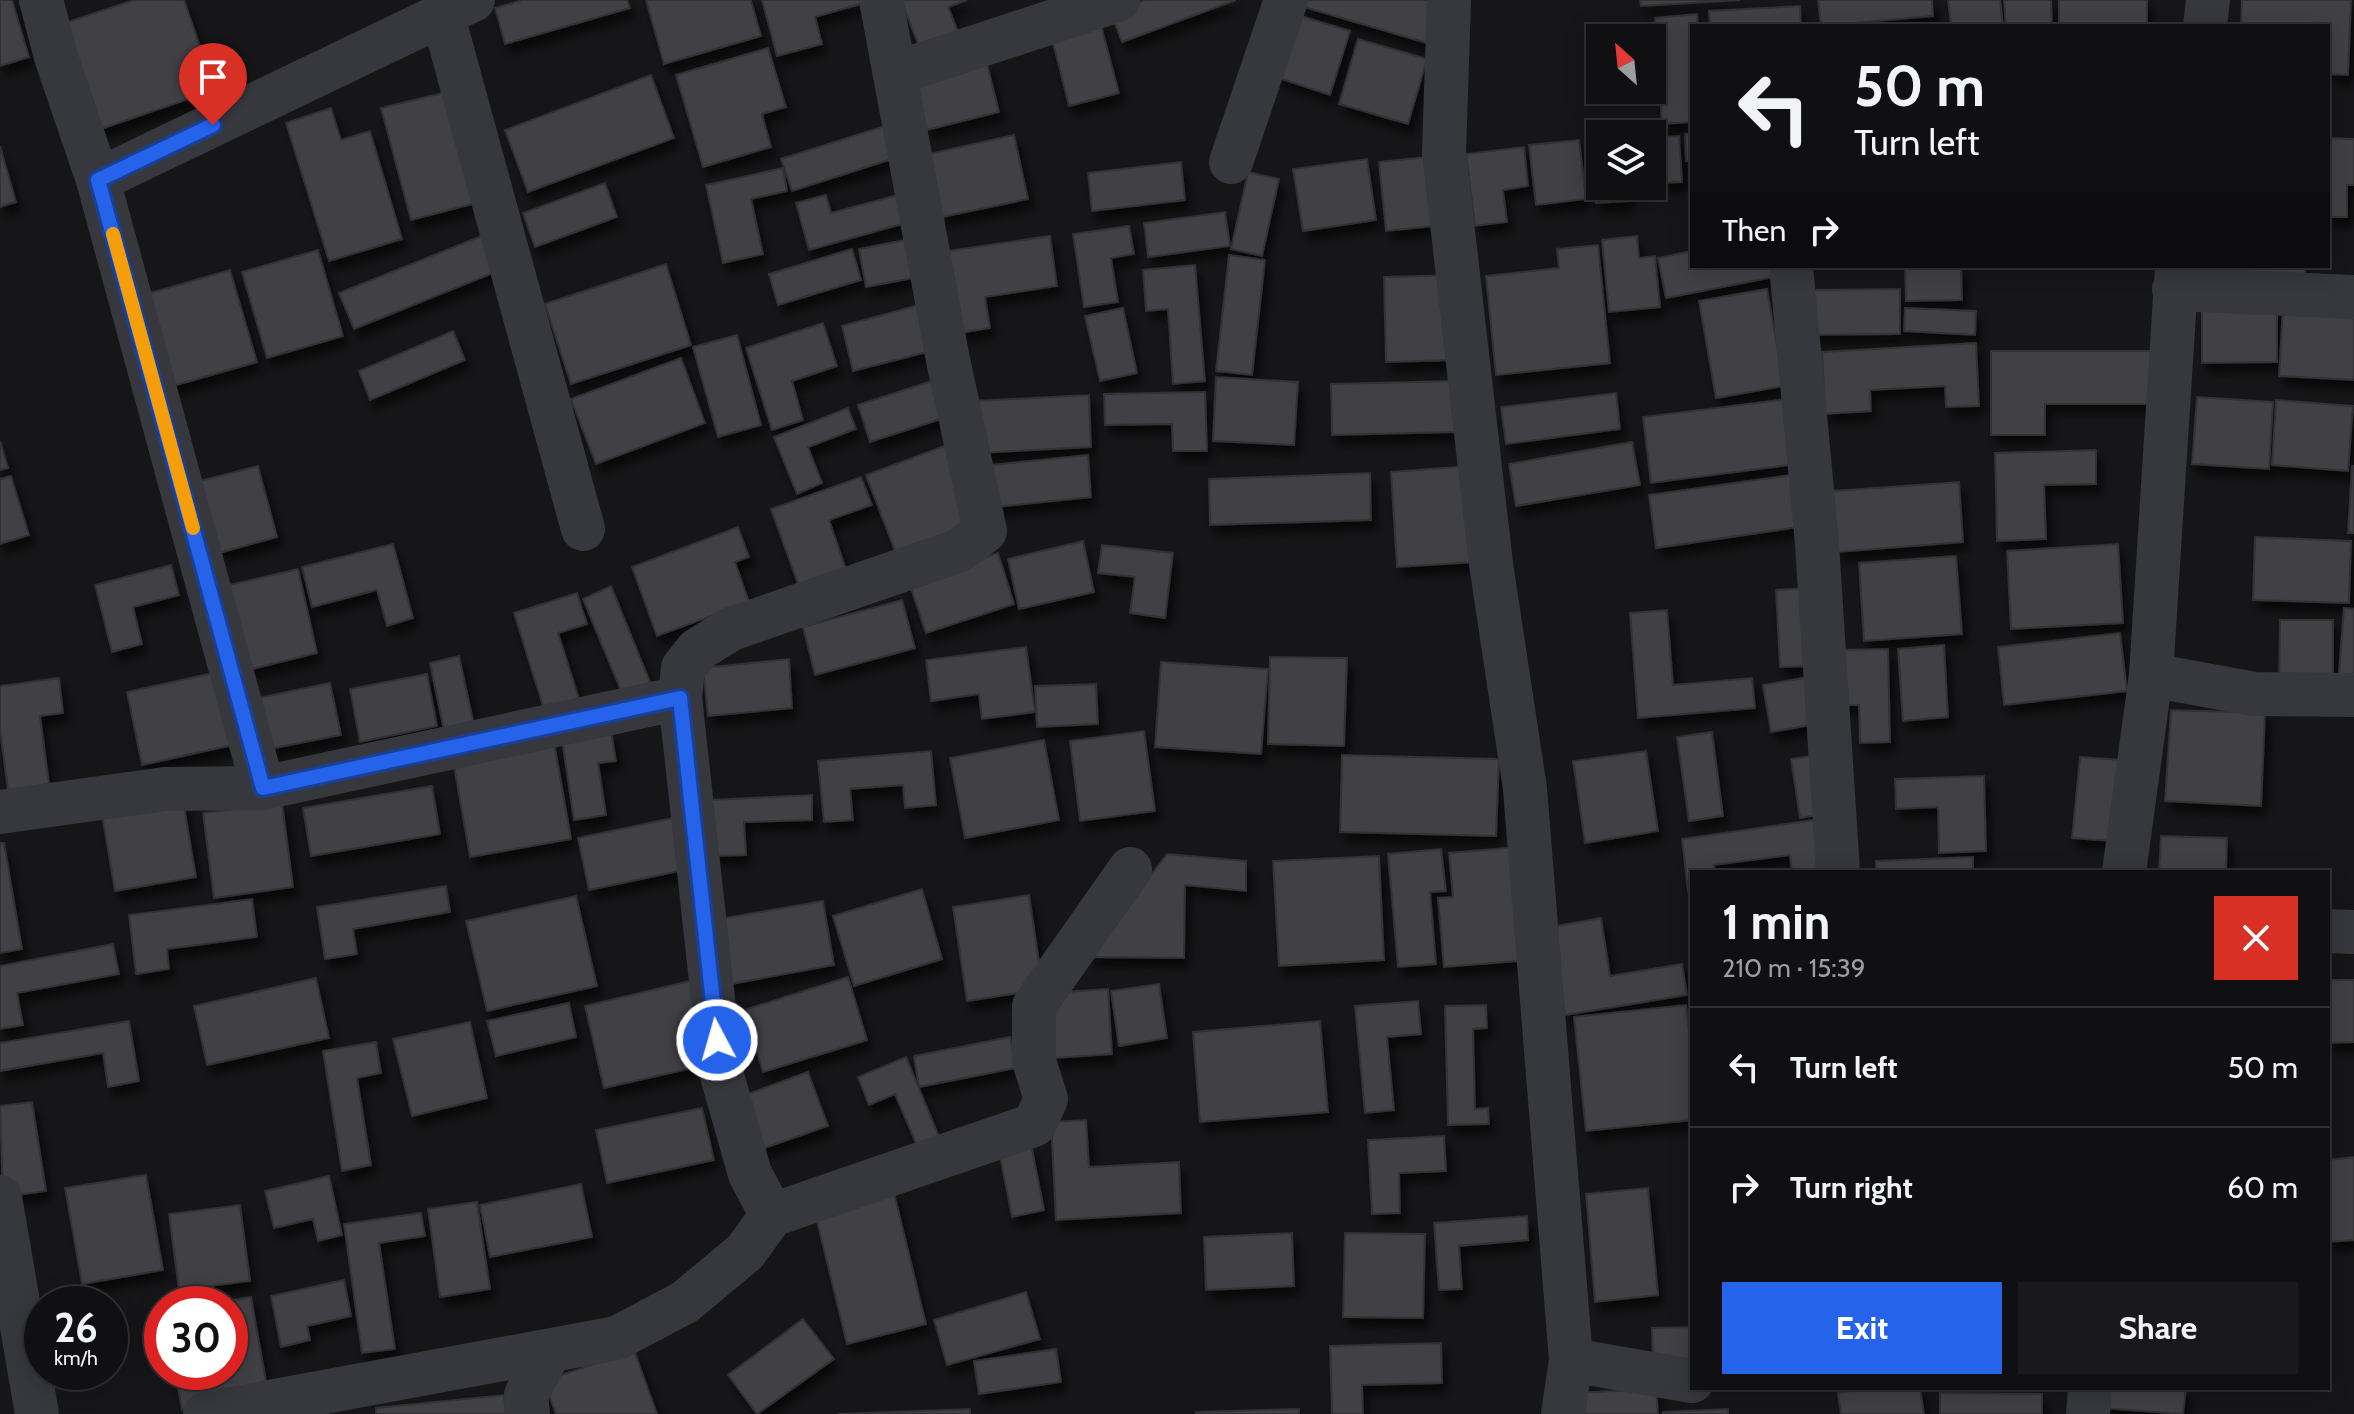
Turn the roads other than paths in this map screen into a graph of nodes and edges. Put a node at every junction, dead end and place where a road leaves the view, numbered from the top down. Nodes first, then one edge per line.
1 (41, 0) edge
2 (881, 0) edge
3 (1118, 0) edge
4 (1286, 0) edge
5 (1449, 0) edge
6 (2208, 0) edge
7 (457, 6) edge
8 (2205, 24) edge
9 (896, 73) junction
10 (1231, 162) dead end
11 (98, 180) junction
12 (1791, 268) edge
13 (2175, 278) edge
14 (2354, 297) edge
15 (583, 529) dead end
16 (2151, 675) junction
17 (2354, 695) edge
18 (680, 698) junction
19 (263, 788) junction
20 (0, 812) edge
21 (1130, 869) dead end
22 (1838, 870) edge
23 (2124, 870) edge
24 (2330, 931) edge
25 (2354, 932) edge
26 (0, 1197) edge
27 (772, 1215) junction
28 (549, 1352) junction
29 (1571, 1360) junction
30 (1690, 1381) edge
31 (2090, 1390) edge
32 (37, 1414) edge
33 (205, 1414) edge
34 (528, 1414) edge
35 (1563, 1414) edge
36 (2088, 1414) edge

1 - 11 street
2 - 9 street
3 - 9 street
4 - 10 street
5 - 29 street
6 - 8 street
7 - 11 street
7 - 15 street
9 - 18 street
11 - 19 street
12 - 22 street
13 - 14 street
13 - 16 street
16 - 17 street
16 - 23 street
18 - 19 street
18 - 27 street
19 - 20 street
21 - 27 street
24 - 25 street
26 - 32 street
27 - 28 street
28 - 33 street
28 - 34 street
29 - 30 street
29 - 35 street
31 - 36 street

